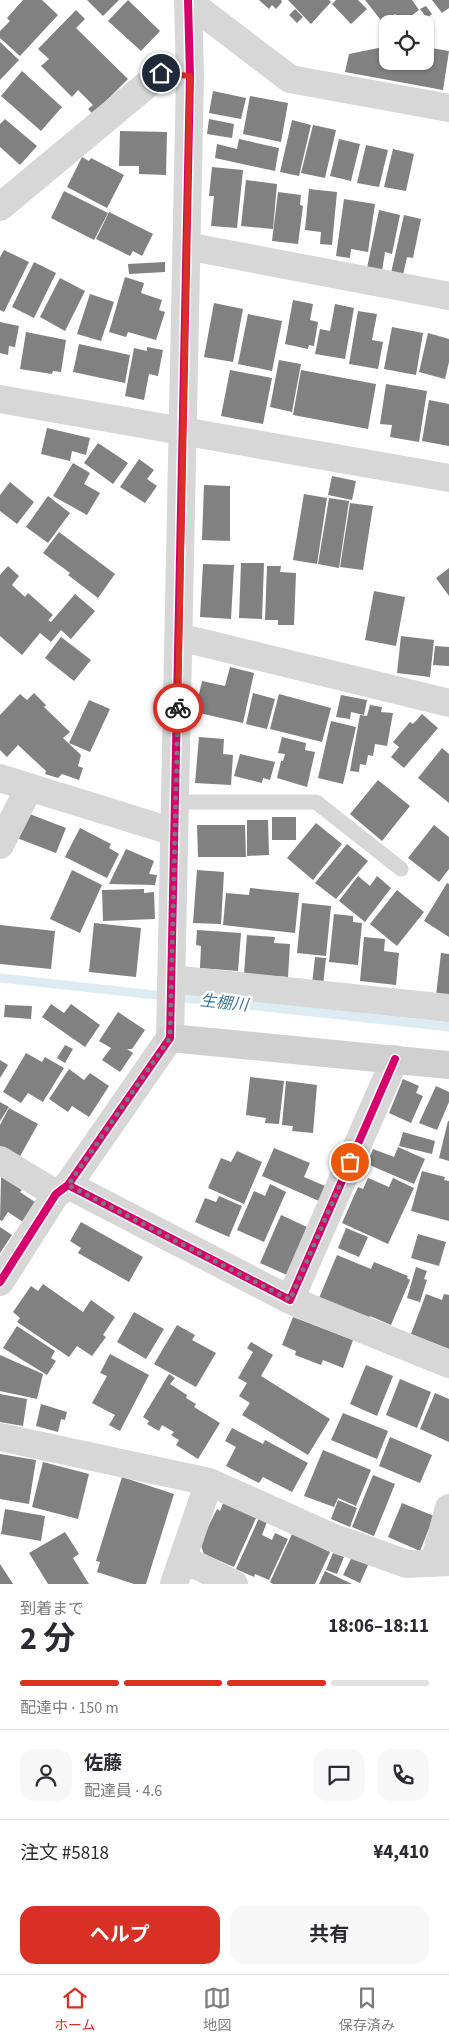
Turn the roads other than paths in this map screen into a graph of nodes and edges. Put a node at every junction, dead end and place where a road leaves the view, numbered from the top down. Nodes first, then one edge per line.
1 (188, 1) edge
2 (190, 76) junction
3 (449, 108) edge
4 (0, 207) edge
5 (186, 246) junction
6 (449, 296) edge
7 (0, 400) edge
8 (182, 431) junction
9 (449, 478) edge
10 (179, 637) junction
11 (449, 703) edge
12 (0, 778) edge
13 (28, 788) junction
14 (175, 802) junction
15 (174, 832) junction
16 (0, 845) edge
17 (401, 869) dead end
18 (170, 983) junction
19 (449, 1008) edge
20 (170, 1026) junction
21 (395, 1059) junction
22 (449, 1065) edge
23 (0, 1160) edge
24 (62, 1190) junction
25 (0, 1282) edge
26 (290, 1300) junction
27 (449, 1364) edge
28 (0, 1436) edge
29 (210, 1482) junction
30 (449, 1508) edge
31 (184, 1558) junction
32 (441, 1562) edge
33 (174, 1584) edge
34 (234, 1584) edge

1 - 2 street
1 - 3 street
2 - 4 street
2 - 5 street
5 - 6 street
5 - 8 street
7 - 8 street
8 - 9 street
8 - 10 street
10 - 11 street
10 - 14 street
12 - 13 street
13 - 15 street
13 - 16 street
14 - 15 street
14 - 17 lane
15 - 18 street
18 - 19 street
18 - 20 street
20 - 21 street
20 - 24 street
21 - 22 street
21 - 26 street
23 - 24 street
24 - 25 street
24 - 26 street
26 - 27 street
28 - 29 street
29 - 31 street
29 - 32 street
30 - 32 street
31 - 33 street
31 - 34 street

